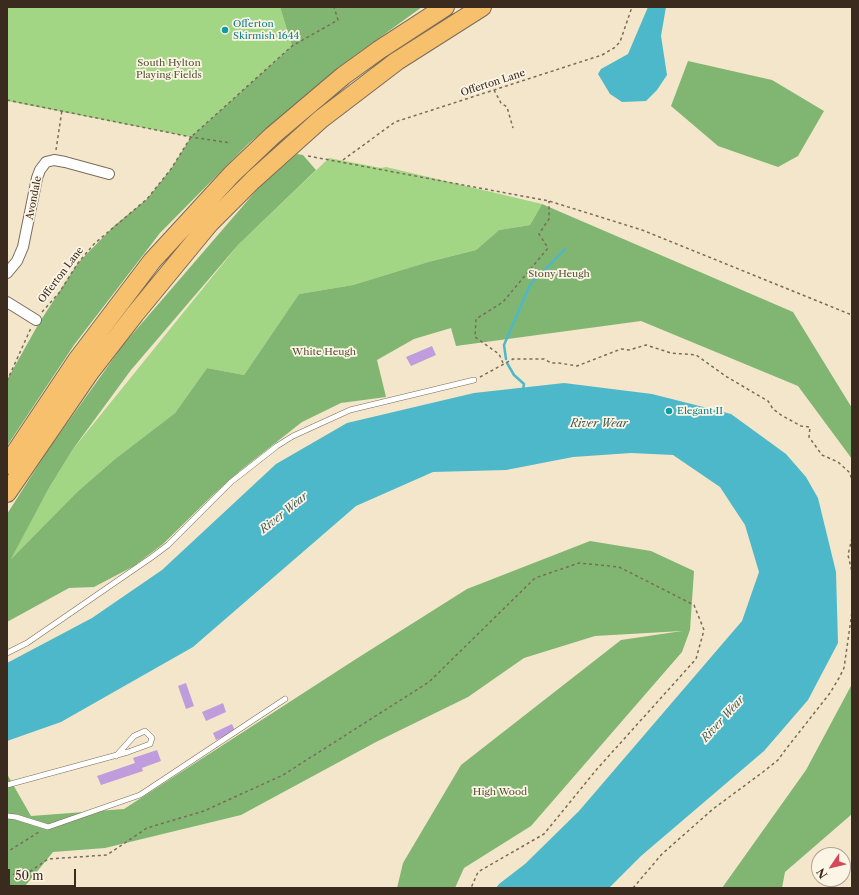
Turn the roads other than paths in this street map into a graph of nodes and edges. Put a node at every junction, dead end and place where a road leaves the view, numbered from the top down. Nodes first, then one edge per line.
1 (445, 7) edge
2 (482, 7) edge
3 (109, 174) dead end
4 (7, 273) edge
5 (7, 302) edge
6 (36, 320) road end
7 (474, 380) road end
8 (7, 464) edge
9 (7, 494) edge
10 (7, 654) edge
11 (285, 700) dead end
12 (116, 756) junction
13 (7, 785) edge
14 (7, 816) edge

1 - 8 highway
2 - 9 highway
3 - 4 street, Avondale
5 - 6 street
7 - 10 lane
11 - 14 lane
12 - 12 lane
12 - 13 lane

